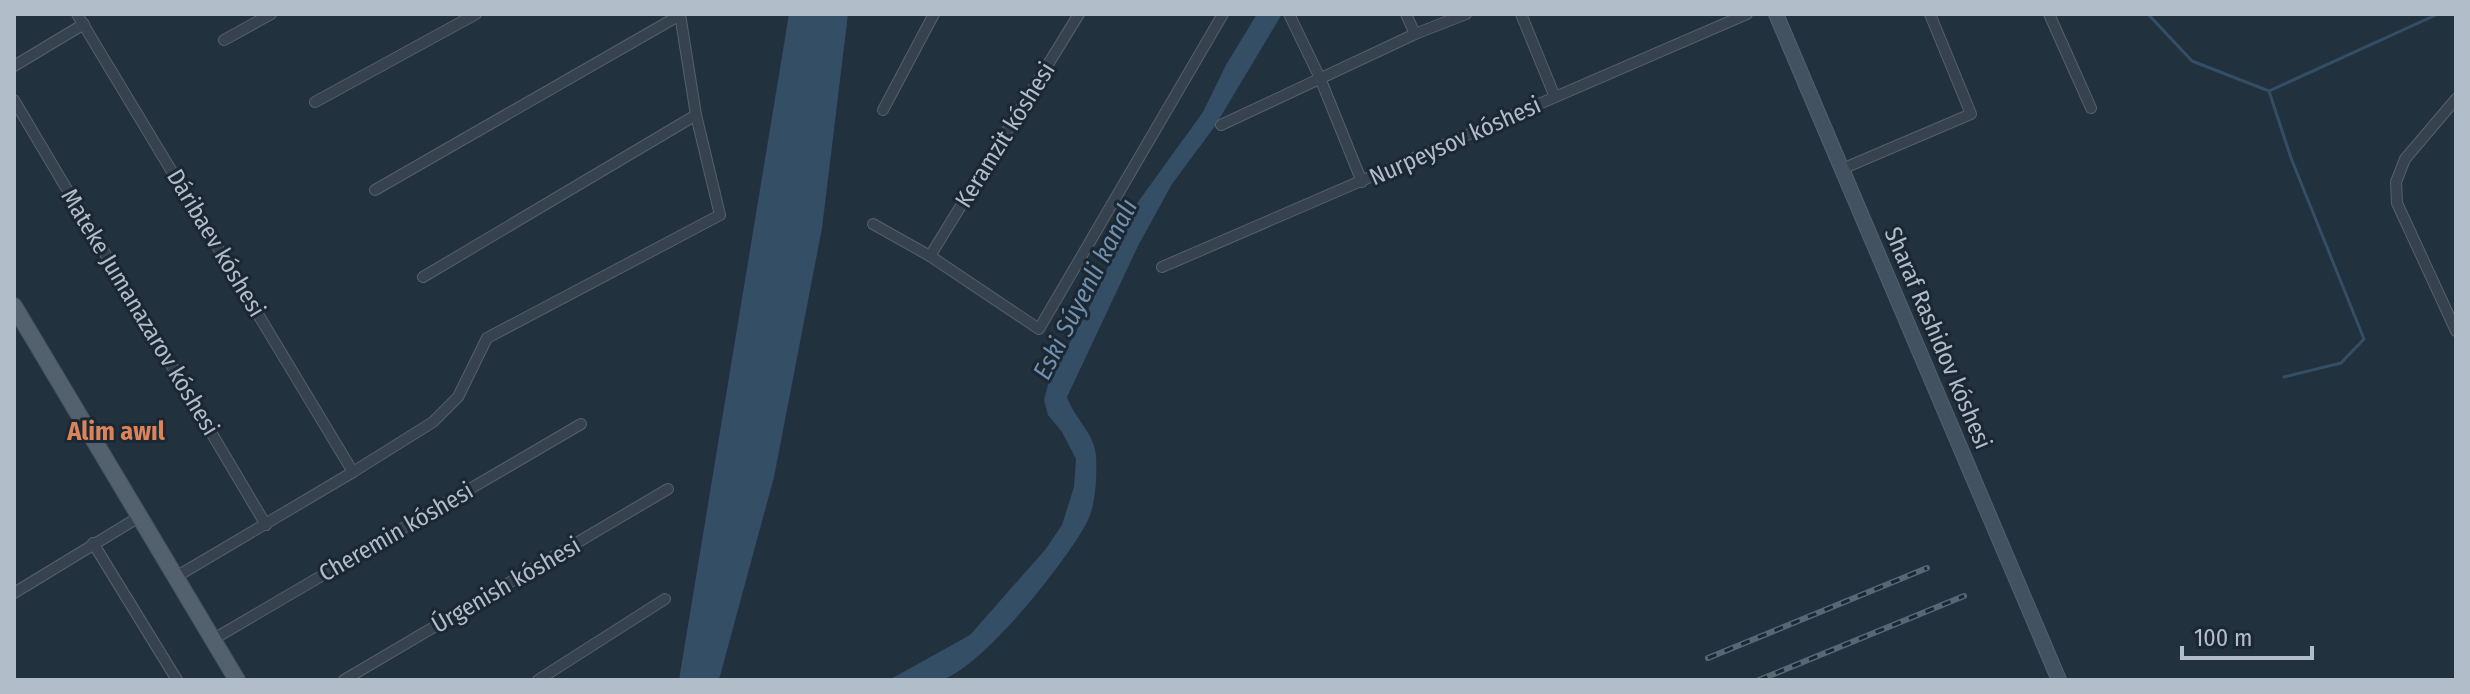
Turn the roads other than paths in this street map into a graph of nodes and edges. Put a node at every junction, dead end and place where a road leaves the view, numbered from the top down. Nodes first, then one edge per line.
1 (271, 14) edge
2 (476, 14) edge
3 (680, 14) edge
4 (934, 14) edge
5 (1079, 14) edge
6 (1223, 14) edge
7 (1289, 14) edge
8 (1406, 14) edge
9 (1466, 14) edge
10 (1521, 14) edge
11 (1747, 14) edge
12 (1776, 14) edge
13 (1930, 14) edge
14 (2049, 14) edge
15 (80, 19) edge
16 (1415, 34) junction
17 (224, 40) dead end
18 (14, 66) edge
19 (1320, 78) junction
20 (1555, 97) junction
21 (2456, 99) edge
22 (14, 100) edge
23 (315, 102) dead end
24 (2091, 108) dead end
25 (883, 110) dead end
26 (696, 115) junction
27 (1221, 125) dead end
28 (1842, 169) junction
29 (1362, 182) junction
30 (375, 190) dead end
31 (873, 224) dead end
32 (930, 256) junction
33 (1162, 267) dead end
34 (423, 277) dead end
35 (14, 306) edge
36 (2456, 331) edge
37 (581, 424) dead end
38 (353, 472) junction
39 (668, 489) dead end
40 (139, 517) junction
41 (266, 525) junction
42 (93, 543) junction
43 (174, 578) junction
44 (14, 593) edge
45 (665, 599) dead end
46 (212, 640) junction
47 (177, 680) edge
48 (237, 680) edge
49 (344, 680) edge
50 (538, 680) edge
51 (2059, 680) edge

1 - 17 street
2 - 23 street
3 - 26 street
3 - 30 street
4 - 25 street
5 - 32 street, Keramzit kóshesi
6 - 32 street
7 - 19 street
8 - 16 street
9 - 16 street
10 - 20 street
11 - 20 street, Nurpeysov kóshesi
12 - 28 street, Sharaf Rashidov kóshesi
13 - 28 street
14 - 24 street
15 - 18 street
15 - 38 street, Dáribaev kóshesi
16 - 19 street
19 - 27 street
19 - 29 street
20 - 29 street, Nurpeysov kóshesi
21 - 36 street
22 - 41 street, Mateke Jumanazarov kóshesi
26 - 34 street
26 - 38 street
28 - 51 street, Sharaf Rashidov kóshesi
29 - 33 street, Nurpeysov kóshesi
31 - 32 street
35 - 40 main road
37 - 46 street, Cheremin kóshesi
38 - 41 street
39 - 49 street, Úrgenish kóshesi
40 - 42 street
40 - 43 main road
41 - 43 street
42 - 44 street
42 - 47 street
43 - 46 main road
45 - 50 street
46 - 48 main road

